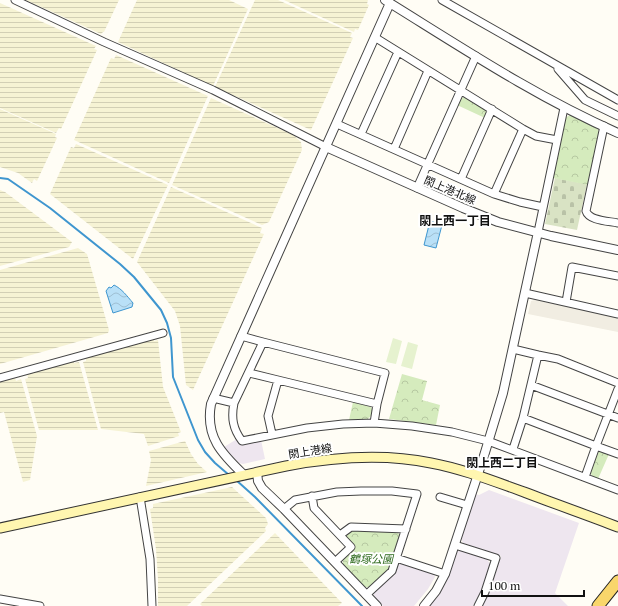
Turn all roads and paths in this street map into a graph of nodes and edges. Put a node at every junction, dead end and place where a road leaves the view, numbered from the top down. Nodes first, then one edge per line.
1 (15, 0) edge
2 (442, 0) edge
3 (388, 2) edge
4 (376, 38) junction
5 (398, 52) junction
6 (476, 56) junction
7 (554, 64) junction
8 (428, 71) junction
9 (461, 90) junction
10 (618, 100) edge
11 (564, 108) junction
12 (492, 109) junction
13 (618, 116) edge
14 (337, 124) junction
15 (604, 126) junction
16 (523, 129) junction
17 (618, 133) edge
18 (361, 134) junction
19 (557, 140) junction
20 (326, 147) junction
21 (394, 149) junction
22 (427, 164) junction
23 (461, 179) junction
24 (417, 188) junction
25 (494, 194) junction
26 (543, 207) junction
27 (618, 224) edge
28 (538, 232) junction
29 (618, 250) edge
30 (618, 276) edge
31 (525, 293) junction
32 (566, 302) junction
33 (618, 314) edge
34 (164, 333) dead end
35 (241, 336) junction
36 (263, 342) junction
37 (513, 349) junction
38 (538, 354) junction
39 (249, 373) junction
40 (0, 378) edge
41 (278, 380) junction
42 (618, 383) edge
43 (530, 385) junction
44 (618, 389) edge
45 (213, 398) junction
46 (234, 403) junction
47 (377, 404) junction
48 (608, 414) junction
49 (523, 418) junction
50 (618, 418) edge
51 (374, 423) junction
52 (272, 434) junction
53 (488, 441) junction
54 (596, 446) junction
55 (513, 449) junction
56 (618, 454) edge
57 (256, 472) junction
58 (477, 475) junction
59 (237, 477) junction
60 (585, 477) junction
61 (618, 490) edge
62 (312, 496) junction
63 (440, 496) dead end
64 (140, 497) junction
65 (467, 505) junction
66 (284, 509) junction
67 (618, 527) edge
68 (0, 528) edge
69 (406, 529) junction
70 (340, 535) junction
71 (455, 545) junction
72 (396, 558) junction
73 (335, 562) junction
74 (445, 574) junction
75 (618, 581) edge
76 (366, 595) junction
77 (0, 599) edge
78 (40, 606) edge
79 (152, 606) edge
80 (377, 606) edge
81 (424, 606) edge
82 (478, 606) edge
83 (598, 606) edge

1 - 20 street
2 - 7 street
3 - 4 street
3 - 6 street
4 - 5 street
4 - 14 street
5 - 8 street
5 - 18 street
6 - 9 street
6 - 11 street
7 - 10 street
7 - 13 street
8 - 9 street
8 - 21 street
9 - 12 street
9 - 22 street
11 - 15 street
11 - 19 street
12 - 16 street
12 - 23 street
14 - 18 street
14 - 20 street
15 - 17 street
15 - 27 street
16 - 19 street
16 - 25 street
18 - 21 street
19 - 26 street
20 - 24 street, 閖上港北線
20 - 35 street
21 - 22 street
22 - 23 street
22 - 24 street
23 - 25 street
24 - 28 street, 閖上港北線
25 - 26 street
26 - 28 street
28 - 29 street, 閖上港北線
28 - 31 street
30 - 32 street
31 - 32 street
31 - 37 street
32 - 33 street
34 - 40 street
35 - 36 street
35 - 45 street
36 - 39 street
36 - 47 street
37 - 38 street
37 - 53 street
38 - 42 street
38 - 43 street
39 - 41 street
39 - 46 street
41 - 47 street
41 - 52 street
43 - 48 street
43 - 49 street
44 - 48 street
45 - 46 street
45 - 59 street
46 - 52 street
47 - 51 street
48 - 50 street
48 - 54 street
49 - 54 street
49 - 55 street
51 - 52 street
51 - 53 street
53 - 55 street
53 - 58 street
54 - 56 street
54 - 60 street
55 - 60 street
57 - 58 main road, 閖上港線
57 - 59 main road, 閖上港線
57 - 66 street
58 - 65 street
58 - 67 main road, 閖上港線
59 - 64 main road, 閖上港線
60 - 61 street
62 - 66 street
62 - 69 street
62 - 70 street
63 - 65 street
64 - 68 main road, 閖上港線
64 - 79 street
65 - 71 street
66 - 73 street
69 - 70 street
69 - 72 street
70 - 73 street
71 - 74 street
71 - 82 street
72 - 74 street
72 - 76 street
73 - 76 street
74 - 81 street
75 - 83 main road
76 - 80 street
77 - 78 street

